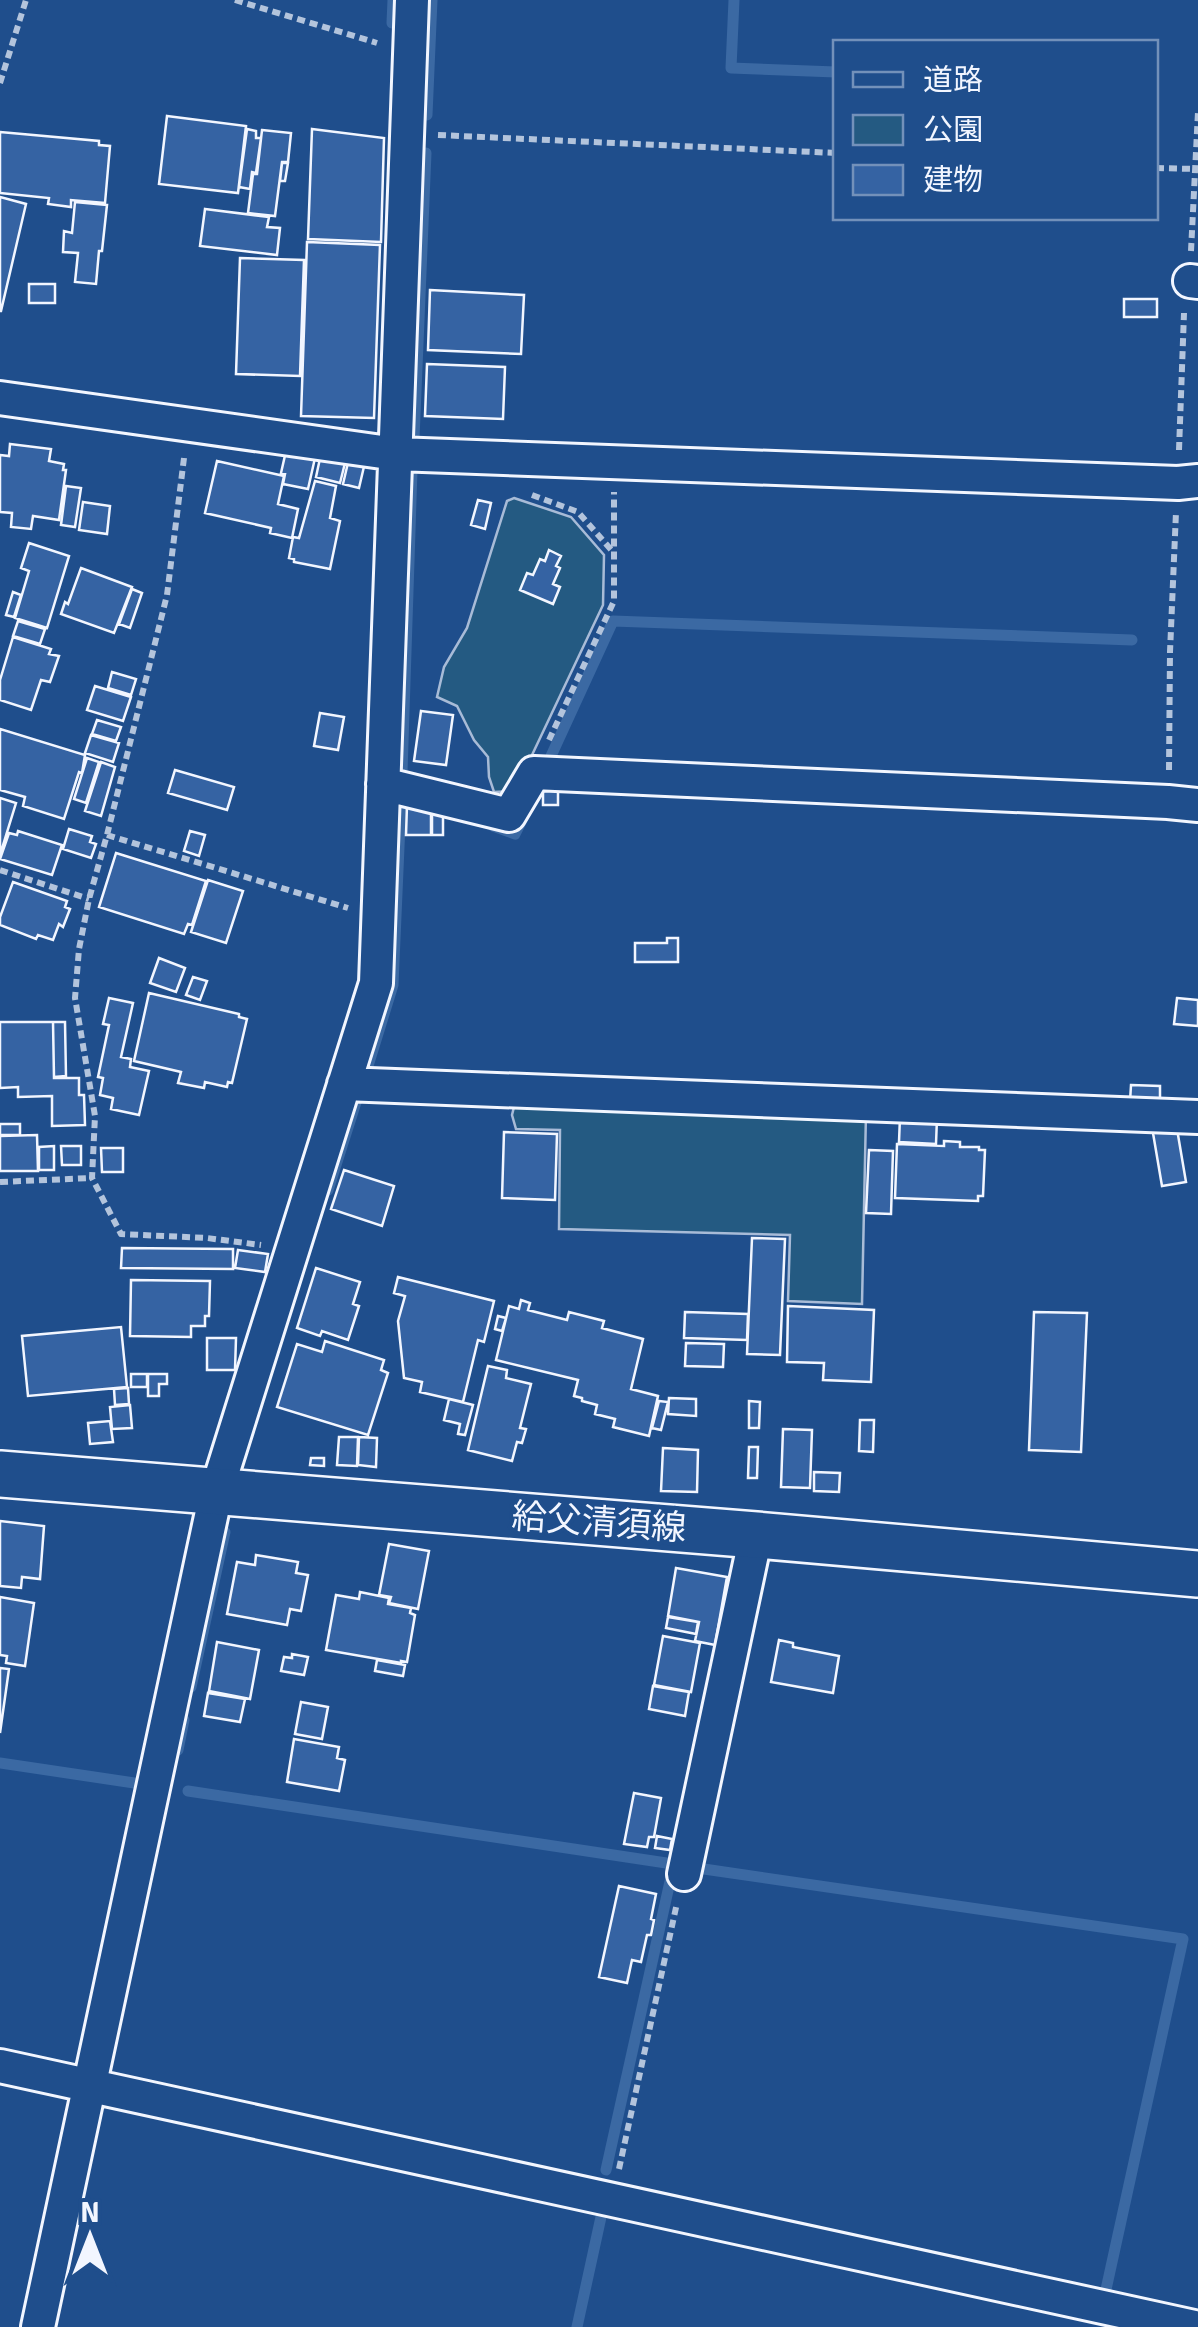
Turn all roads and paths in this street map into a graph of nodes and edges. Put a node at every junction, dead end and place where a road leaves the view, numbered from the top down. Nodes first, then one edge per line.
1 (26, 0) edge
2 (235, 0) edge
3 (412, 0) edge
4 (410, 53) junction
5 (0, 84) edge
6 (407, 133) junction
7 (833, 153) edge
8 (1158, 168) edge
9 (1195, 170) dead end
10 (0, 398) edge
11 (190, 424) junction
12 (396, 454) junction
13 (506, 458) junction
14 (614, 462) junction
15 (1198, 481) edge
16 (614, 553) junction
17 (534, 773) junction
18 (383, 784) junction
19 (1198, 805) edge
20 (108, 835) junction
21 (0, 870) edge
22 (89, 899) junction
23 (378, 917) junction
24 (344, 1084) junction
25 (1198, 1118) edge
26 (92, 1178) junction
27 (0, 1182) edge
28 (292, 1250) junction
29 (0, 1474) edge
30 (216, 1492) junction
31 (756, 1535) junction
32 (1198, 1574) edge
33 (684, 1874) joint
34 (0, 2066) edge
35 (90, 2086) junction
36 (612, 2200) junction
37 (38, 2327) edge
38 (1194, 2327) edge

1 - 5 path
2 - 4 path
3 - 4 street
4 - 6 street
6 - 7 path
6 - 12 street
8 - 9 path
10 - 11 street
11 - 12 street
11 - 20 path
12 - 13 street
12 - 18 street
13 - 14 street
13 - 16 path
14 - 15 street
14 - 16 path
16 - 17 path
17 - 18 street
17 - 19 street
18 - 23 street
20 - 22 path
20 - 23 path
21 - 22 path
22 - 26 path
23 - 24 street
24 - 25 street
24 - 28 street
26 - 27 path
26 - 28 path
28 - 30 street
29 - 30 main road, 給父清須線
30 - 31 main road, 給父清須線
30 - 35 street
31 - 32 main road, 給父清須線
31 - 33 street
33 - 36 path
34 - 35 street
35 - 36 street
35 - 37 street
36 - 38 street

